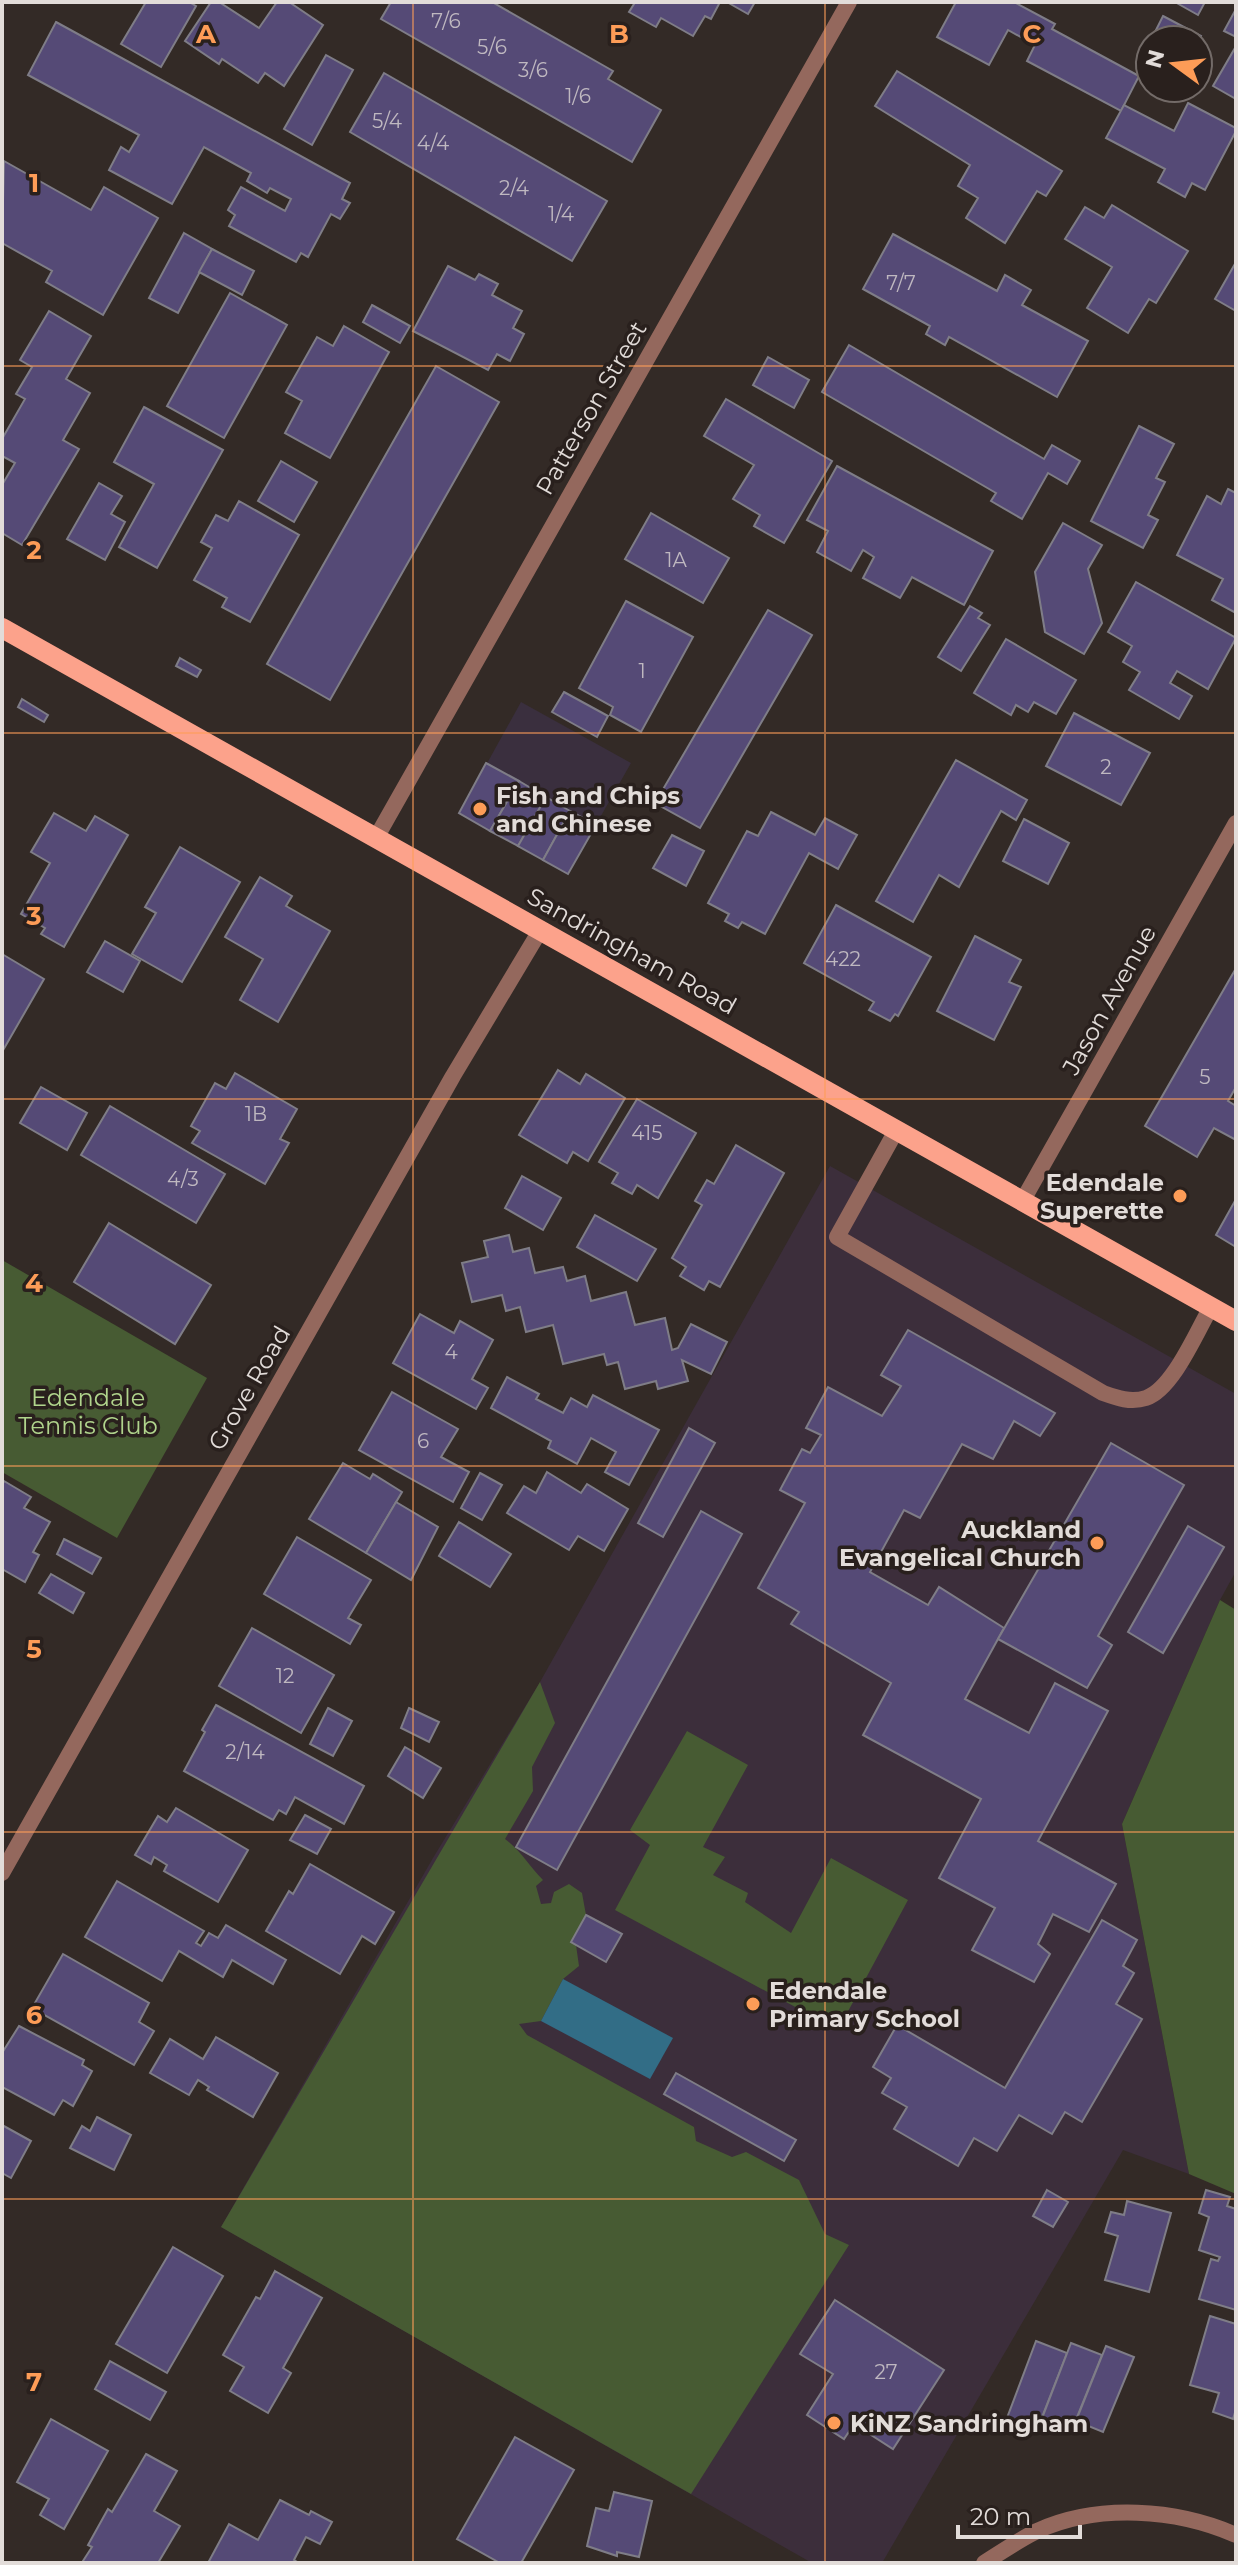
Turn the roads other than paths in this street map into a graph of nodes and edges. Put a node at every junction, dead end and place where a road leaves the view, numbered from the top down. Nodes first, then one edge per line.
1 (849, 2) edge
2 (2, 628) edge
3 (1236, 823) edge
4 (376, 838) junction
5 (541, 929) junction
6 (897, 1129) junction
7 (1023, 1200) junction
8 (1211, 1307) junction
9 (1236, 1321) edge
10 (2, 1873) edge
11 (1236, 2535) edge
12 (984, 2563) edge

1 - 4 street, Patterson Street
2 - 4 main road, Sandringham Road
3 - 7 street, Jason Avenue
4 - 5 main road, Sandringham Road
5 - 6 main road, Sandringham Road
5 - 10 street, Grove Road
6 - 7 main road, Sandringham Road
6 - 8 street
7 - 8 main road, Sandringham Road
8 - 9 main road, Sandringham Road
11 - 12 street

